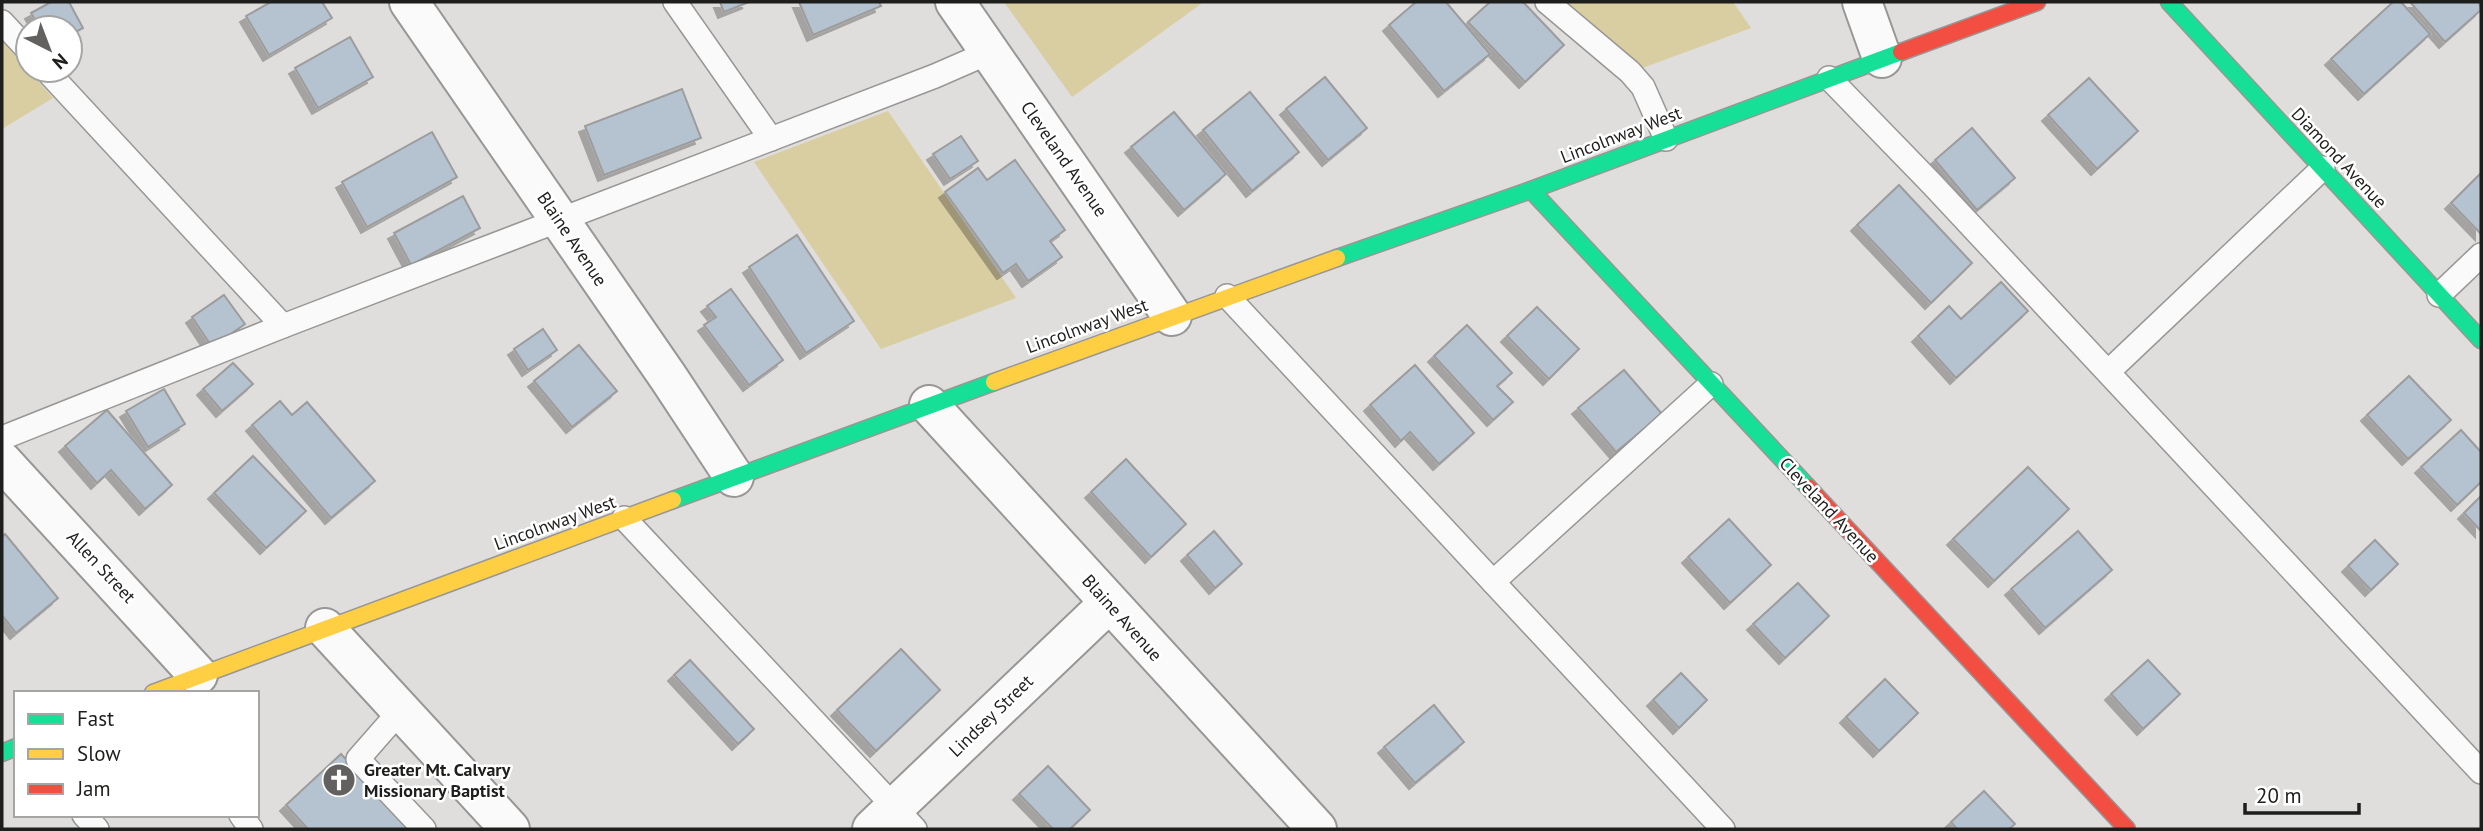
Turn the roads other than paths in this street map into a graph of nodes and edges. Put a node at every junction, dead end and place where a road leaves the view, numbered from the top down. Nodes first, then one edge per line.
1 (409, 2) edge
2 (676, 2) edge
3 (956, 2) edge
4 (1547, 2) edge
5 (1862, 2) edge
6 (2037, 2) edge
7 (2169, 2) edge
8 (2, 22) edge
9 (14, 35) edge
10 (990, 52) junction
11 (1882, 58) junction
12 (1829, 78) junction
13 (59, 84) edge
14 (771, 139) junction
15 (1666, 139) junction
16 (2323, 168) junction
17 (1531, 190) junction
18 (558, 219) junction
19 (2481, 255) edge
20 (2439, 295) junction
21 (1227, 296) junction
22 (1172, 316) junction
23 (283, 326) junction
24 (2481, 340) edge
25 (2108, 372) junction
26 (1711, 384) junction
27 (929, 405) junction
28 (2, 438) edge
29 (2, 461) edge
30 (734, 477) junction
31 (624, 518) junction
32 (1493, 582) junction
33 (1109, 603) junction
34 (326, 628) junction
35 (198, 675) junction
36 (158, 691) edge
37 (401, 710) junction
38 (2481, 772) edge
39 (894, 822) edge
40 (424, 829) edge
41 (510, 829) edge
42 (1317, 829) edge
43 (1723, 829) edge
44 (2127, 829) edge

1 - 18 street, Blaine Avenue
2 - 14 lane
3 - 10 street, Cleveland Avenue
4 - 15 lane
5 - 11 street
6 - 11 main road, Lincolnway West
7 - 16 main road, Diamond Avenue
8 - 9 lane
10 - 14 lane
10 - 22 street, Cleveland Avenue
11 - 12 main road, Lincolnway West
12 - 15 main road, Lincolnway West
12 - 25 lane
13 - 23 lane
14 - 18 lane
15 - 17 main road, Lincolnway West
16 - 20 main road, Diamond Avenue
16 - 25 lane
17 - 21 main road, Lincolnway West
17 - 26 main road, Cleveland Avenue
18 - 23 lane
18 - 30 street, Blaine Avenue
19 - 20 lane
20 - 24 main road, Diamond Avenue
21 - 22 main road, Lincolnway West
21 - 32 lane
22 - 27 main road, Lincolnway West
23 - 28 lane
25 - 38 lane
26 - 32 lane
26 - 44 main road, Cleveland Avenue
27 - 30 main road, Lincolnway West
27 - 33 street, Blaine Avenue
29 - 35 street, Allen Street
30 - 31 main road, Lincolnway West
31 - 34 main road, Lincolnway West
31 - 39 lane
32 - 43 lane
33 - 39 street, Lindsey Street
33 - 42 street, Blaine Avenue
34 - 35 main road, Lincolnway West
34 - 37 street
35 - 36 main road, Lincolnway West
37 - 40 lane
37 - 41 street

